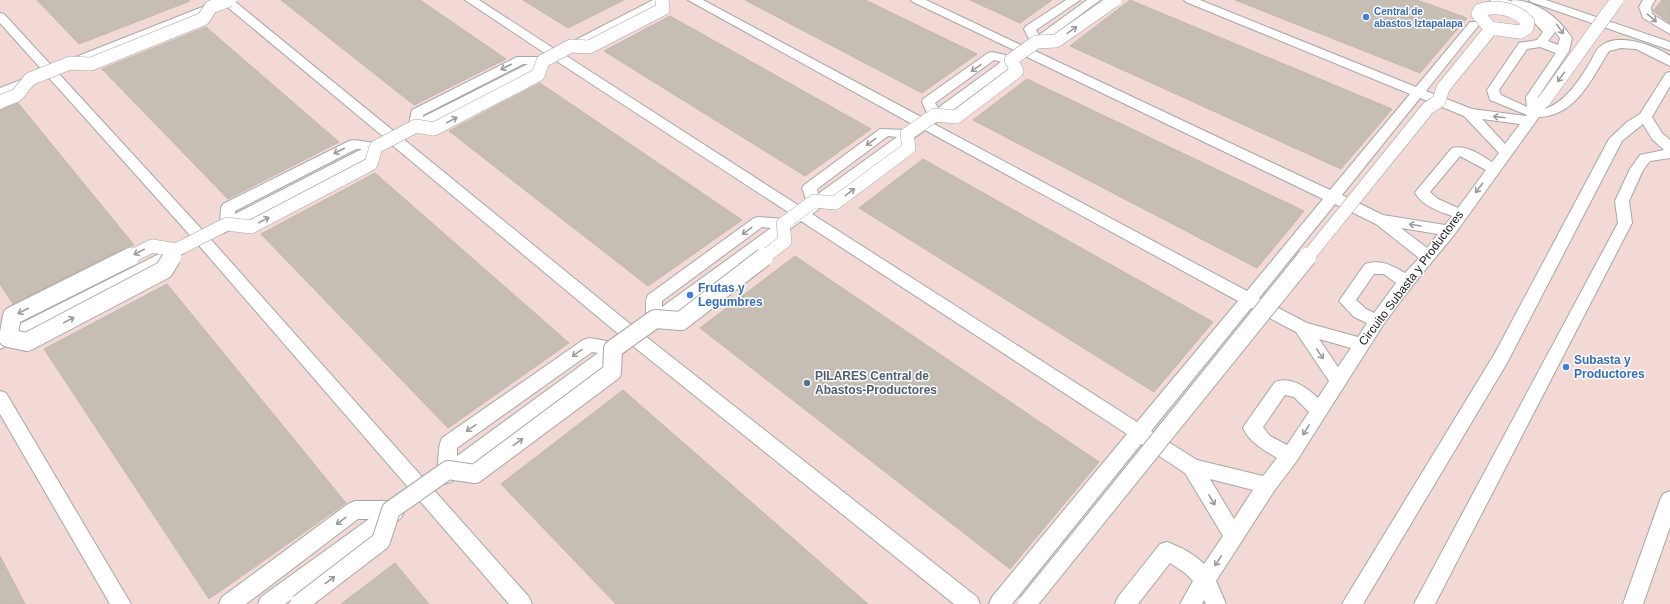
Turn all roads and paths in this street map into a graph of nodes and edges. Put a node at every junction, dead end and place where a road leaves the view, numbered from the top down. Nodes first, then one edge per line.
1 (228, 0) edge
2 (471, 0) edge
3 (639, 0) edge
4 (662, 0) edge
5 (694, 0) edge
6 (917, 0) edge
7 (1074, 0) edge
8 (1094, 0) edge
9 (1115, 0) edge
10 (1190, 0) edge
11 (1489, 0) edge
12 (1496, 0) edge
13 (1517, 0) edge
14 (1535, 0) edge
15 (1617, 0) edge
16 (1649, 0) edge
17 (0, 16) edge
18 (1474, 24) dead end
19 (1670, 30) edge
20 (1541, 43) junction
21 (570, 46) junction
22 (1670, 46) edge
23 (1031, 47) junction
24 (1563, 51) junction
25 (549, 58) junction
26 (1011, 60) junction
27 (1670, 62) edge
28 (50, 72) junction
29 (1670, 76) edge
30 (30, 79) junction
31 (0, 82) edge
32 (0, 92) edge
33 (1417, 92) junction
34 (0, 102) edge
35 (1536, 111) junction
36 (1469, 113) junction
37 (1645, 118) junction
38 (930, 120) junction
39 (416, 126) junction
40 (907, 134) junction
41 (394, 138) junction
42 (376, 147) junction
43 (1670, 148) edge
44 (1506, 153) junction
45 (1670, 154) edge
46 (1494, 169) junction
47 (1333, 198) junction
48 (814, 201) junction
49 (801, 214) junction
50 (1460, 214) junction
51 (1381, 220) junction
52 (227, 224) junction
53 (783, 224) junction
54 (1449, 231) junction
55 (201, 238) junction
56 (176, 250) junction
57 (1428, 257) junction
58 (1406, 282) junction
59 (1248, 298) junction
60 (655, 320) junction
61 (1377, 321) junction
62 (1302, 328) junction
63 (634, 336) junction
64 (2, 341) edge
65 (1361, 344) junction
66 (613, 349) junction
67 (1338, 380) junction
68 (0, 398) edge
69 (1319, 410) junction
70 (1140, 432) junction
71 (1290, 456) junction
72 (1192, 467) junction
73 (448, 470) junction
74 (1267, 485) junction
75 (422, 492) junction
76 (1670, 500) edge
77 (391, 510) junction
78 (1234, 537) junction
79 (1206, 580) junction
80 (121, 604) edge
81 (229, 604) edge
82 (268, 604) edge
83 (299, 604) edge
84 (522, 604) edge
85 (970, 604) edge
86 (998, 604) edge
87 (1027, 604) edge
88 (1125, 604) edge
89 (1190, 604) edge
90 (1216, 604) edge
91 (1352, 604) edge
92 (1424, 604) edge
93 (1633, 604) edge

1 - 28 street
1 - 30 street, bridge
1 - 41 street
2 - 25 street
3 - 21 street
4 - 21 street, bridge
4 - 25 street
5 - 38 street
6 - 23 street
7 - 23 street
8 - 23 street
23 -> 9 street, bridge
10 - 33 street
11 - 87 street, bridge
12 - 20 street
13 -> 24 street
14 - 22 street
15 -> 35 street, Circuito Subasta y Productores, bridge
16 -> 19 street
17 - 28 street
18 - 33 street
20 - 24 street
20 - 35 street
21 - 25 street, bridge
23 - 26 street, bridge
23 - 38 street
23 - 47 street
24 - 35 street
39 -> 25 street, bridge
25 -> 39 street
25 - 41 street
25 - 49 street
26 - 38 street, bridge
26 -> 38 street
27 - 35 street
28 - 32 street
28 - 55 street
29 - 37 street
30 - 31 street
30 - 34 street, bridge
33 - 36 street
33 - 47 street
35 -> 36 street
35 - 44 street, Circuito Subasta y Productores
36 - 44 street
37 - 43 street
37 - 91 street
38 - 40 street, bridge
38 - 49 street
38 - 59 street
39 - 42 street, bridge
48 -> 40 street, bridge
40 -> 48 street
41 - 55 street
41 - 63 street
52 -> 42 street, bridge
42 -> 52 street
44 - 46 street, Circuito Subasta y Productores
45 - 92 street
46 -> 50 street, Circuito Subasta y Productores
46 - 50 street
47 - 51 street
47 - 59 street
48 - 53 street, bridge
49 - 63 street
49 - 70 street
50 - 54 street, Circuito Subasta y Productores
54 -> 51 street
51 - 57 street
52 - 56 street, bridge
53 - 60 street, bridge
53 -> 60 street
54 - 57 street, Circuito Subasta y Productores
55 - 64 street
55 - 75 street
64 -> 56 street, bridge
56 -> 64 street, bridge
57 - 58 street, Circuito Subasta y Productores
58 - 61 street, Circuito Subasta y Productores
58 - 61 street
59 - 62 street
59 - 70 street
60 - 66 street, bridge
61 - 65 street, Circuito Subasta y Productores
62 - 65 street
62 -> 67 street
63 - 75 street
63 - 85 street
65 - 67 street, Circuito Subasta y Productores
73 -> 66 street, bridge
66 -> 73 street
67 - 69 street, Circuito Subasta y Productores
68 - 80 street
69 -> 71 street, Circuito Subasta y Productores
69 - 71 street
70 - 72 street
70 - 86 street
71 - 74 street, Circuito Subasta y Productores
72 - 74 street
72 -> 78 street
73 - 77 street, bridge
74 - 78 street, Circuito Subasta y Productores
75 - 82 street
75 - 84 street
76 - 93 street
77 -> 81 street
83 -> 77 street, bridge
78 -> 79 street, Circuito Subasta y Productores
79 - 88 street
79 - 89 street, Circuito Subasta y Productores
79 - 90 street

